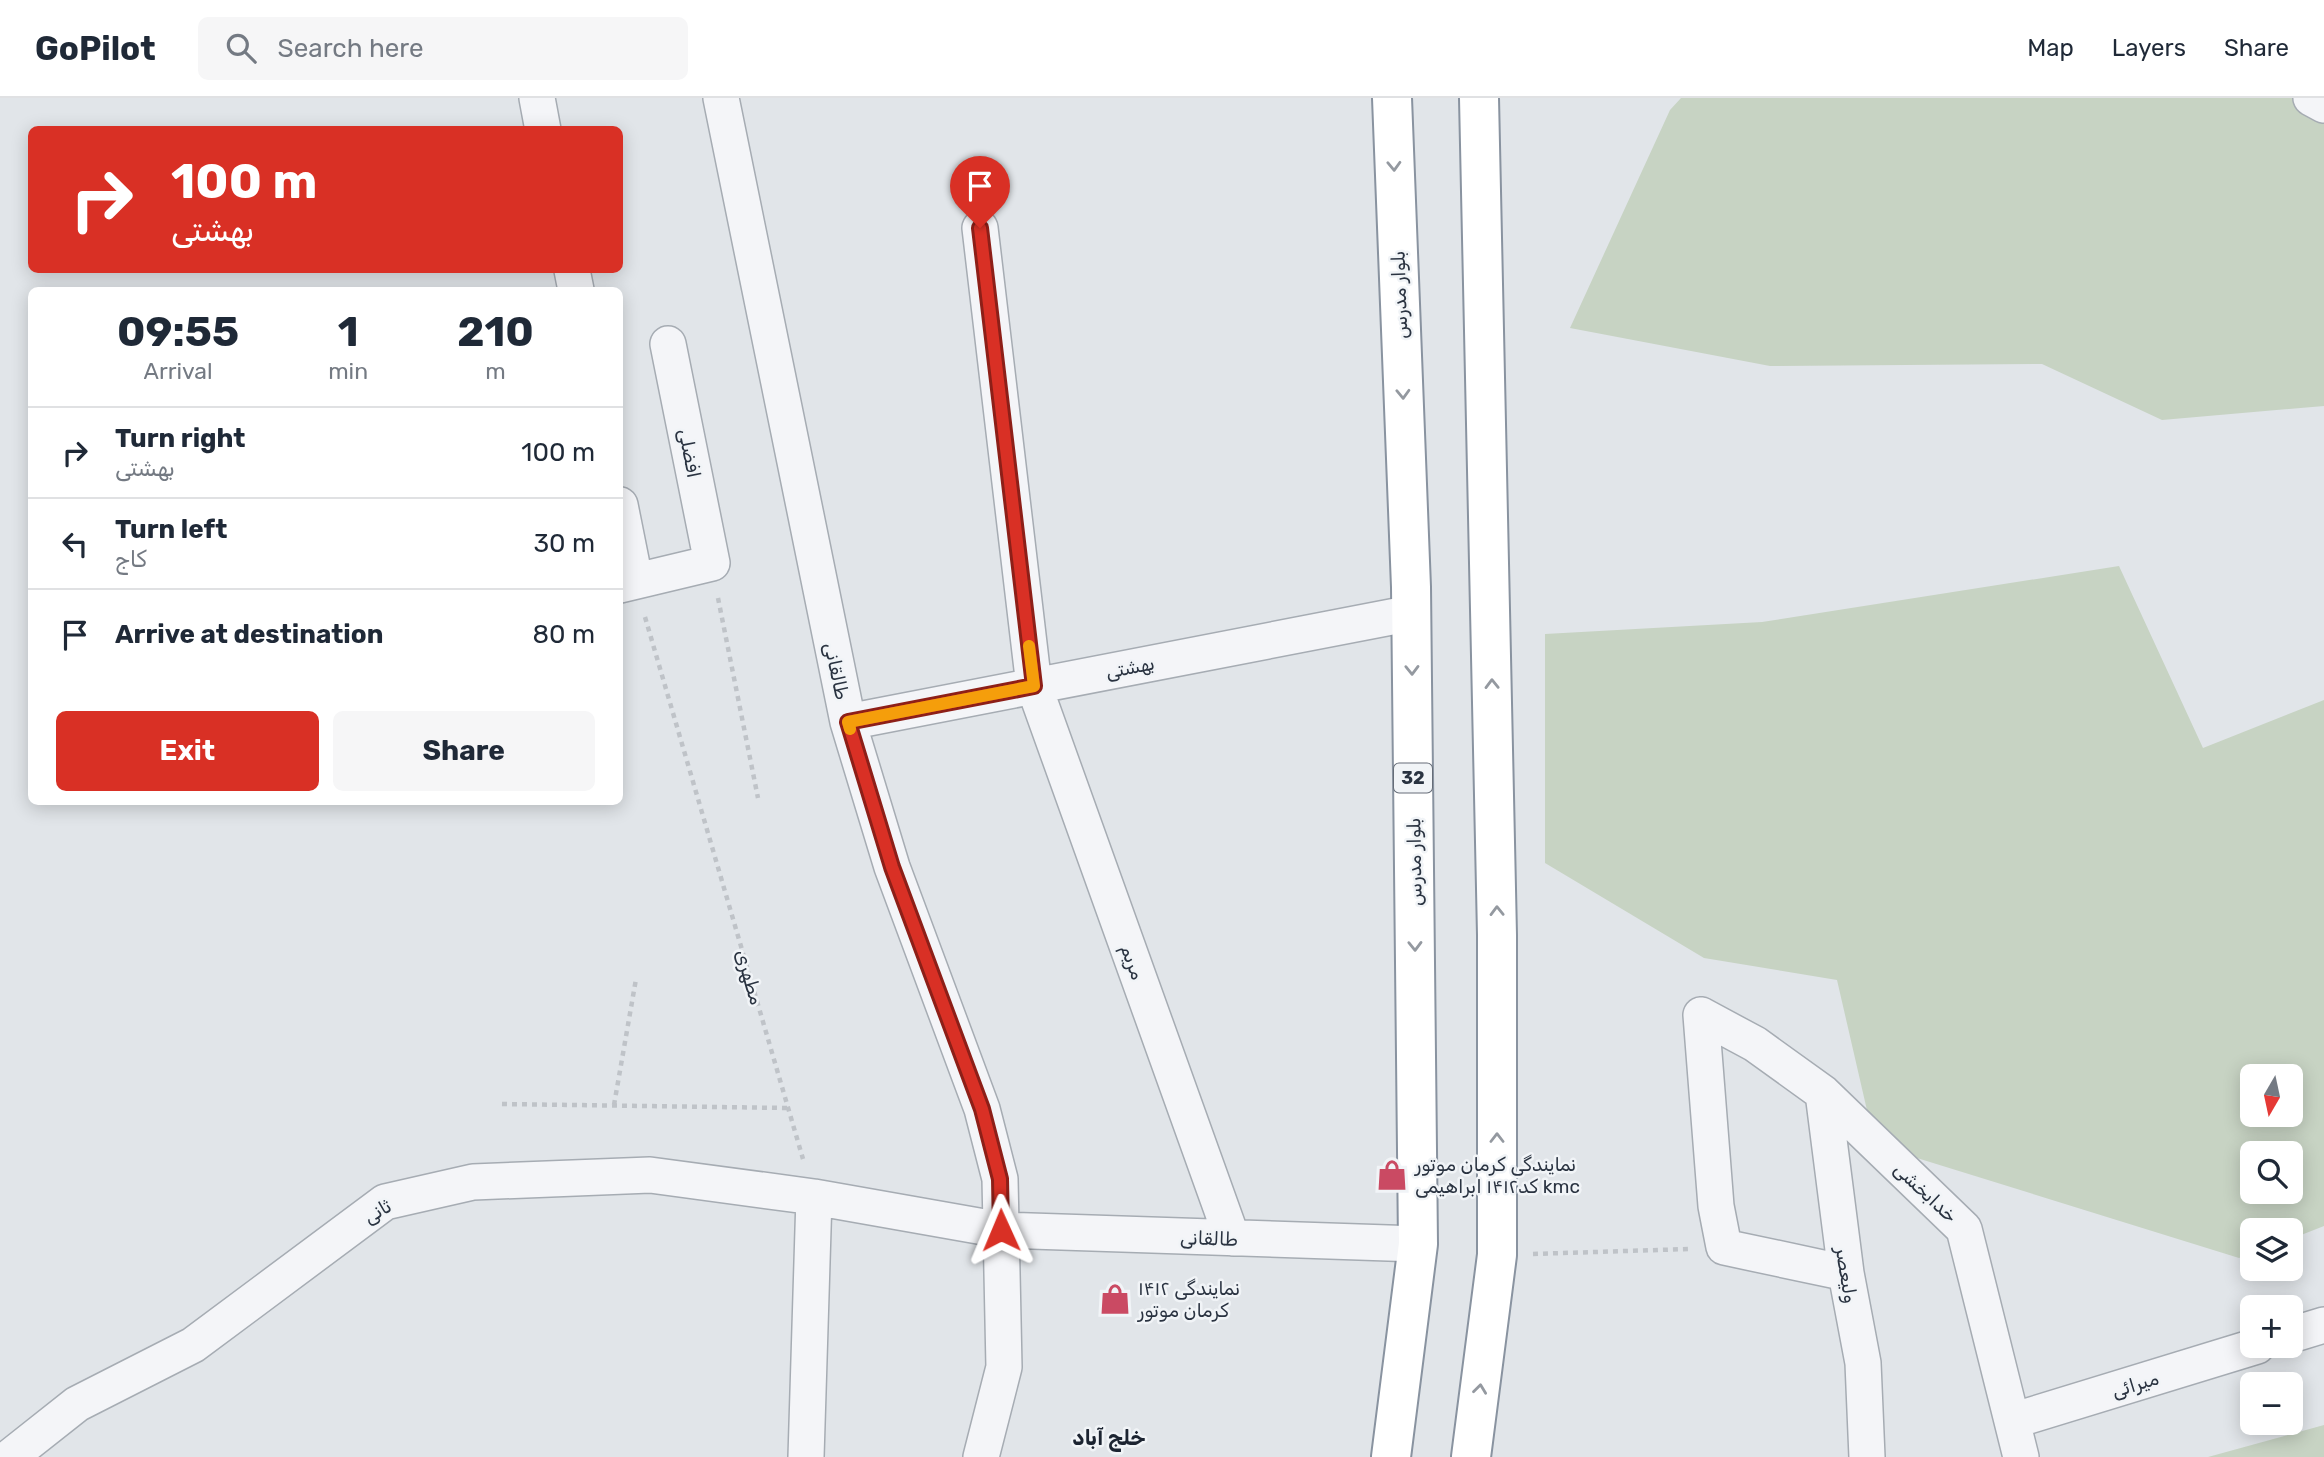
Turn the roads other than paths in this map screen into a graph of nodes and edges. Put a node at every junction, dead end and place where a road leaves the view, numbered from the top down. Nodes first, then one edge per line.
1 (537, 98) edge
2 (721, 98) edge
3 (1391, 98) edge
4 (1479, 98) edge
5 (2311, 98) edge
6 (2324, 105) edge
7 (542, 126) edge
8 (980, 228) dead end
9 (668, 344) dead end
10 (623, 538) edge
11 (627, 582) edge
12 (1412, 613) junction
13 (1034, 686) junction
14 (848, 722) junction
15 (1823, 1093) junction
16 (814, 1197) junction
17 (1001, 1230) junction
18 (1232, 1238) junction
19 (1418, 1244) junction
20 (1846, 1273) junction
21 (2324, 1325) edge
22 (2303, 1331) edge
23 (2240, 1351) edge
24 (2012, 1421) junction
25 (10, 1457) edge
26 (806, 1457) edge
27 (981, 1457) edge
28 (1391, 1457) edge
29 (1471, 1457) edge
30 (1867, 1457) edge
31 (2021, 1457) edge

1 - 7 street
2 - 14 street, طالقانی
3 -> 12 highway, بلوار مدرس / 32
29 -> 4 highway
5 - 6 street
8 - 13 street, مریم
9 - 11 street, افضلی
10 - 11 street
12 - 13 street, بهشتی
12 -> 19 highway, بلوار مدرس / 32
13 - 14 street, بهشتی
13 - 18 street, مریم
14 - 17 street, طالقانی
15 - 20 street, ولیعصر
15 - 20 street, خدابخشی
15 - 24 street, خدابخشی
16 - 17 street, طالقانی
16 - 25 street, ثانی
16 - 26 street
17 - 18 street, طالقانی
17 - 27 street, طالقانی
18 - 19 street, طالقانی
19 - 28 highway, بلوار مدرس / 32
20 - 30 street, ولیعصر
21 - 22 street
23 - 24 street, میرائی
24 - 31 street, خدابخشی

